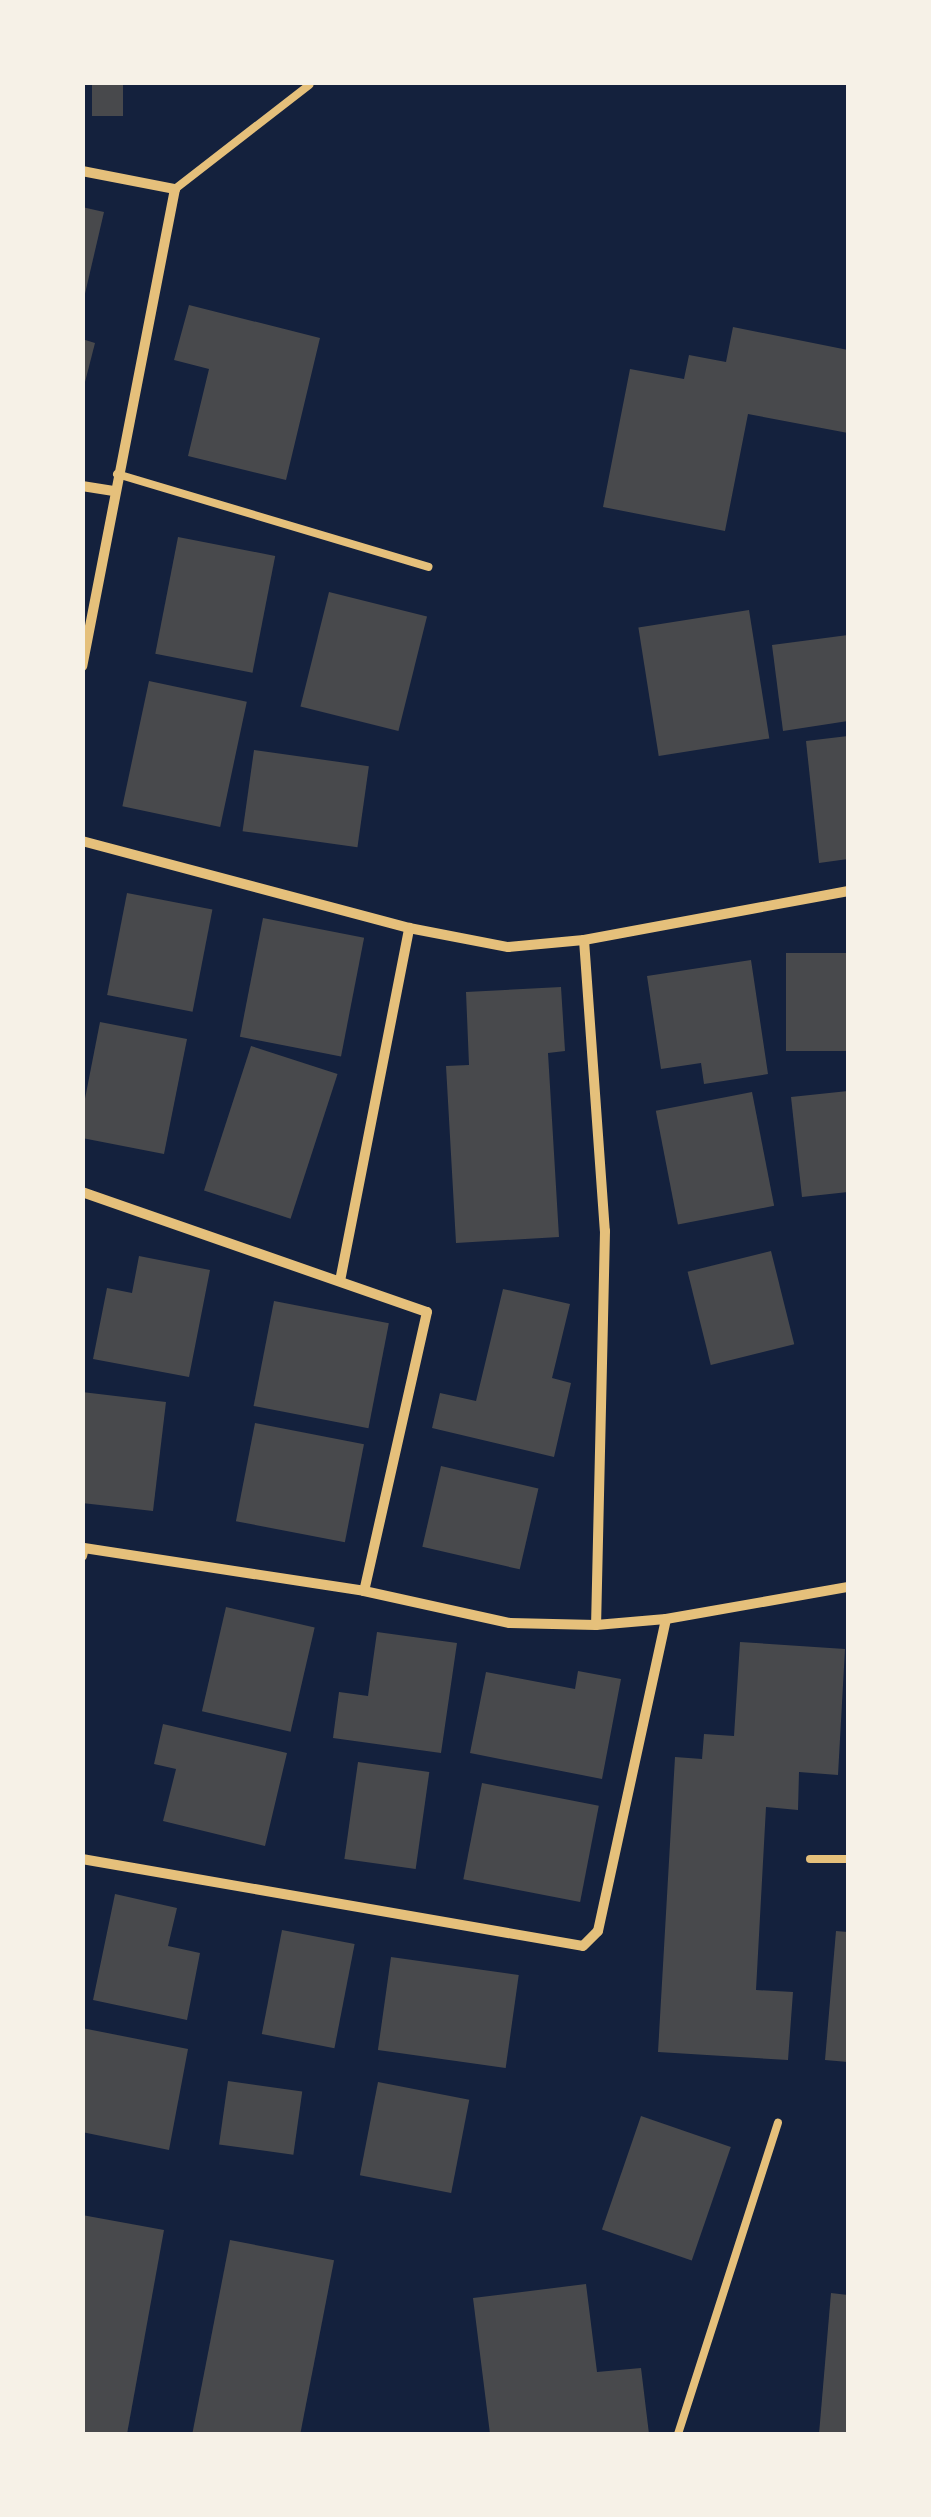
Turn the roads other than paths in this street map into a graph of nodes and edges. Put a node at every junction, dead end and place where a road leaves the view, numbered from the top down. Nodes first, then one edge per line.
1 (309, 85) edge
2 (82, 170) edge
3 (175, 189) junction
4 (117, 474) junction
5 (82, 486) edge
6 (114, 491) junction
7 (428, 568) dead end
8 (82, 666) edge
9 (82, 841) edge
10 (848, 891) edge
11 (409, 928) junction
12 (584, 940) junction
13 (82, 1192) edge
14 (340, 1282) junction
15 (82, 1556) edge
16 (848, 1587) edge
17 (364, 1591) junction
18 (666, 1618) junction
19 (596, 1624) junction
20 (82, 1859) edge
21 (810, 1859) dead end
22 (848, 1860) edge
23 (778, 2123) dead end
24 (678, 2434) edge

1 - 3 lane
2 - 3 street
3 - 4 street
4 - 6 street
4 - 7 lane
5 - 6 street
6 - 8 street
9 - 11 street
10 - 12 street
11 - 12 street
11 - 14 street
12 - 19 street
13 - 14 street
14 - 17 street
15 - 17 street
16 - 18 street
17 - 19 street
18 - 19 street
18 - 20 street
21 - 22 lane
23 - 24 lane

